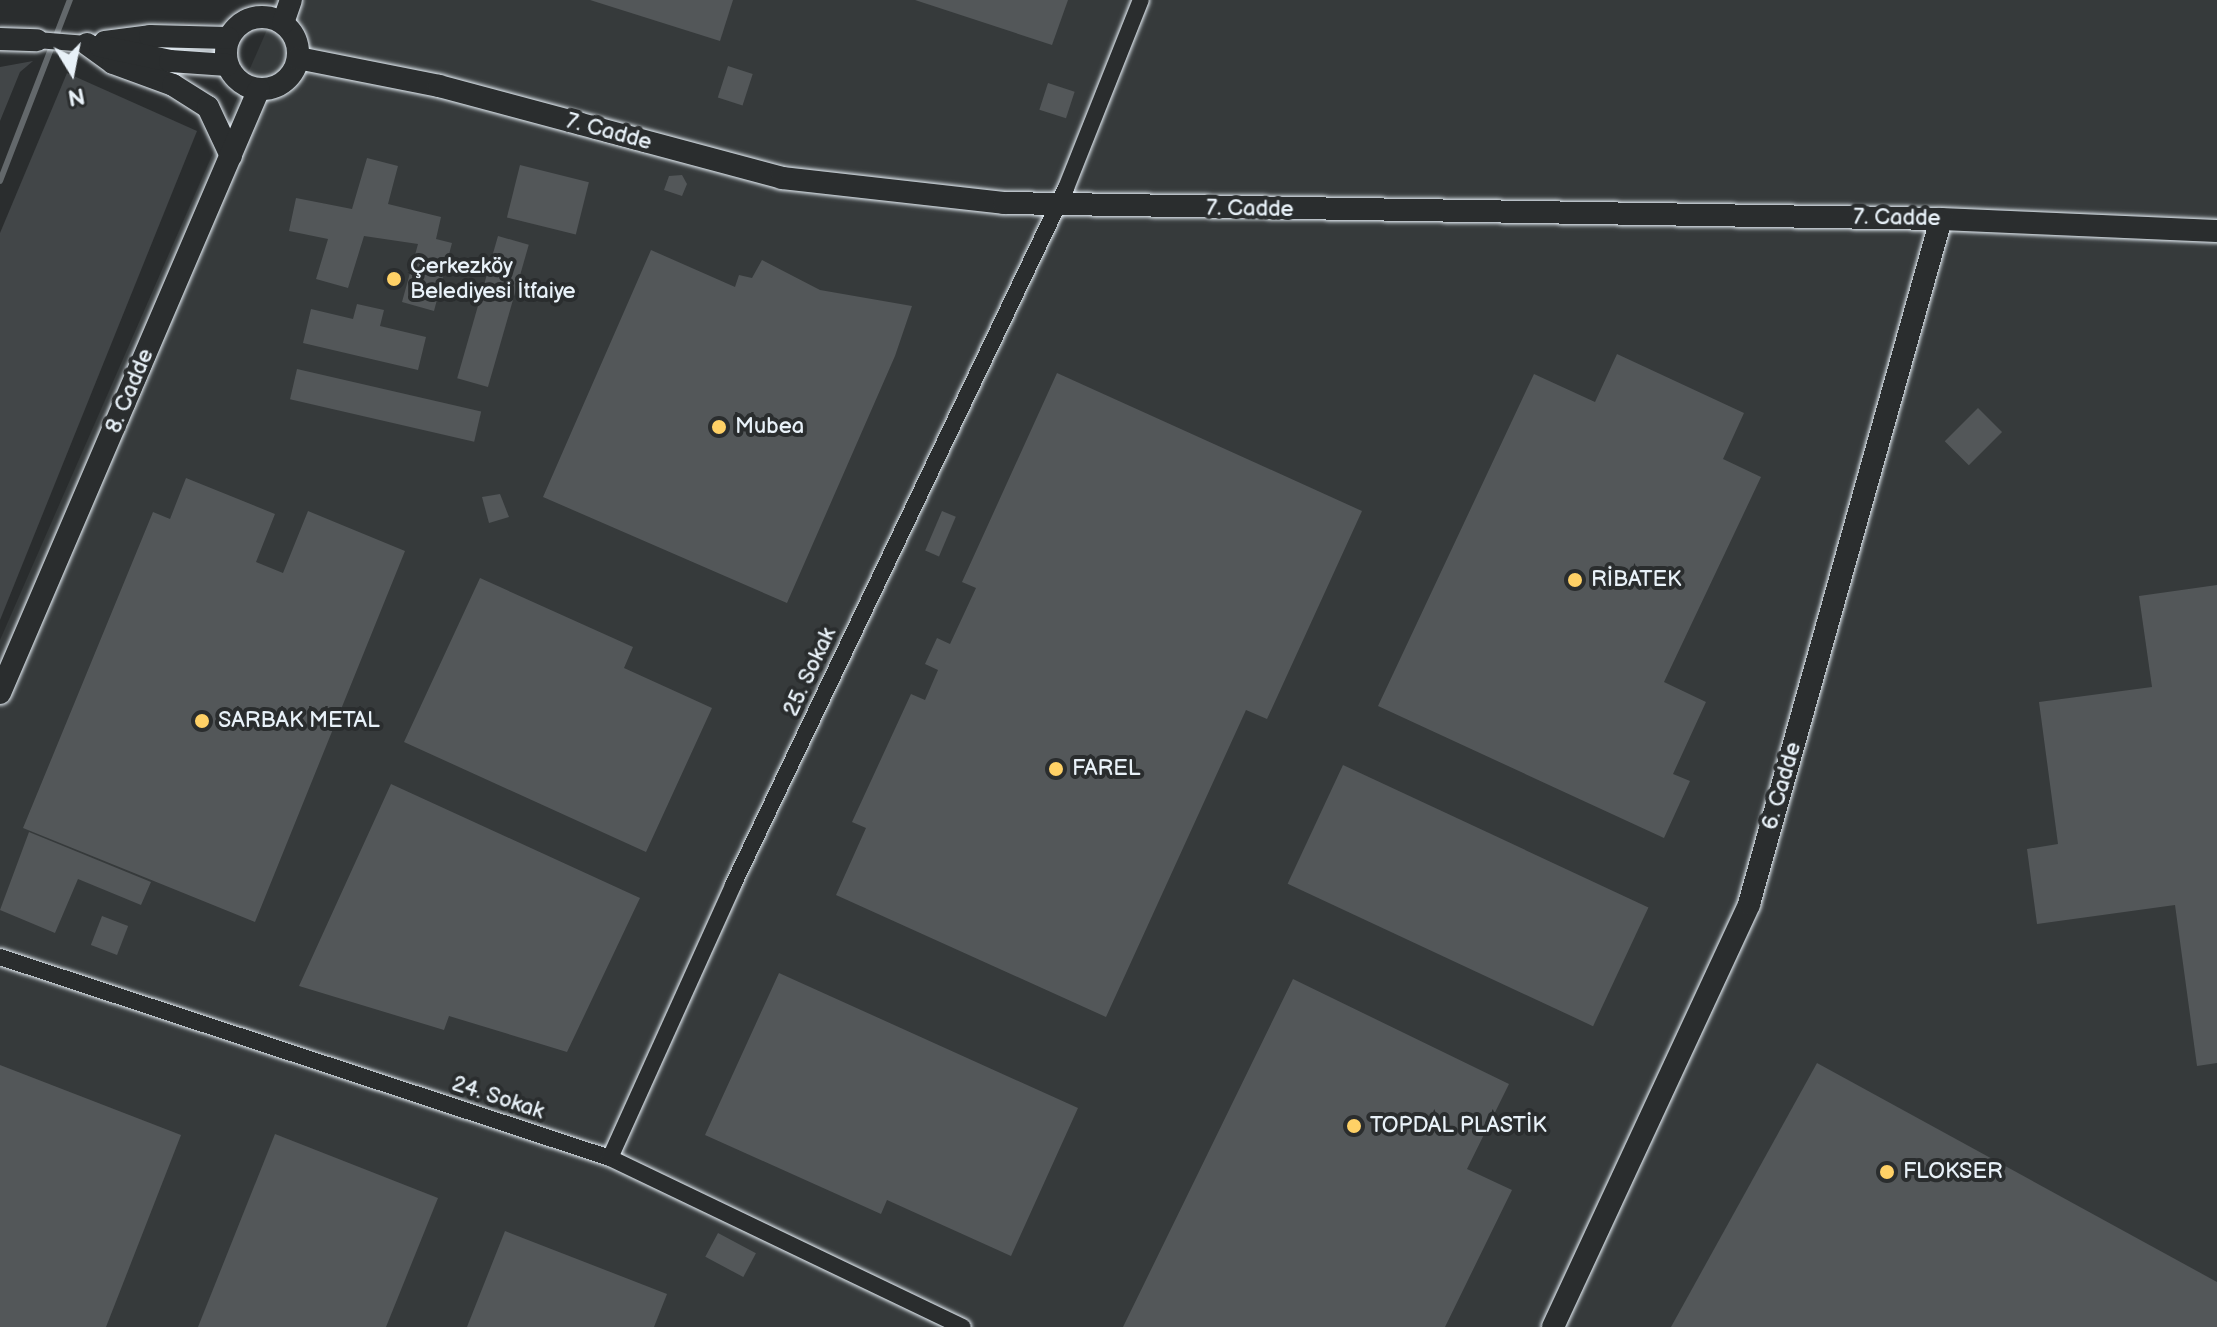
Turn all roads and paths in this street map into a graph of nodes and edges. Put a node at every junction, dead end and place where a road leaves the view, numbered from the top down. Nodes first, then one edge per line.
1 (291, 0) edge
2 (1141, 0) edge
3 (283, 23) junction
4 (228, 38) junction
5 (0, 39) edge
6 (37, 40) joint
7 (87, 44) junction
8 (298, 58) junction
9 (227, 65) junction
10 (259, 89) junction
11 (231, 156) junction
12 (1054, 206) junction
13 (1941, 219) junction
14 (2217, 231) edge
15 (0, 693) edge
16 (0, 957) edge
17 (610, 1158) junction
18 (963, 1327) edge
19 (1553, 1327) edge

1 - 3 street
2 - 12 street, 25. Sokak
3 - 4 street
3 - 8 street
4 - 7 street
4 - 9 street
5 - 6 street
6 - 7 street
7 - 9 street
7 - 11 street
8 - 10 street
8 - 12 street, 7. Cadde
9 - 10 street
10 - 11 street, 8. Cadde
11 - 15 street, 8. Cadde
12 - 13 street, 7. Cadde
12 - 17 street, 25. Sokak
13 - 14 street, 7. Cadde
13 - 19 street, 6. Cadde
16 - 17 street, 24. Sokak
17 - 18 street, 24. Sokak

